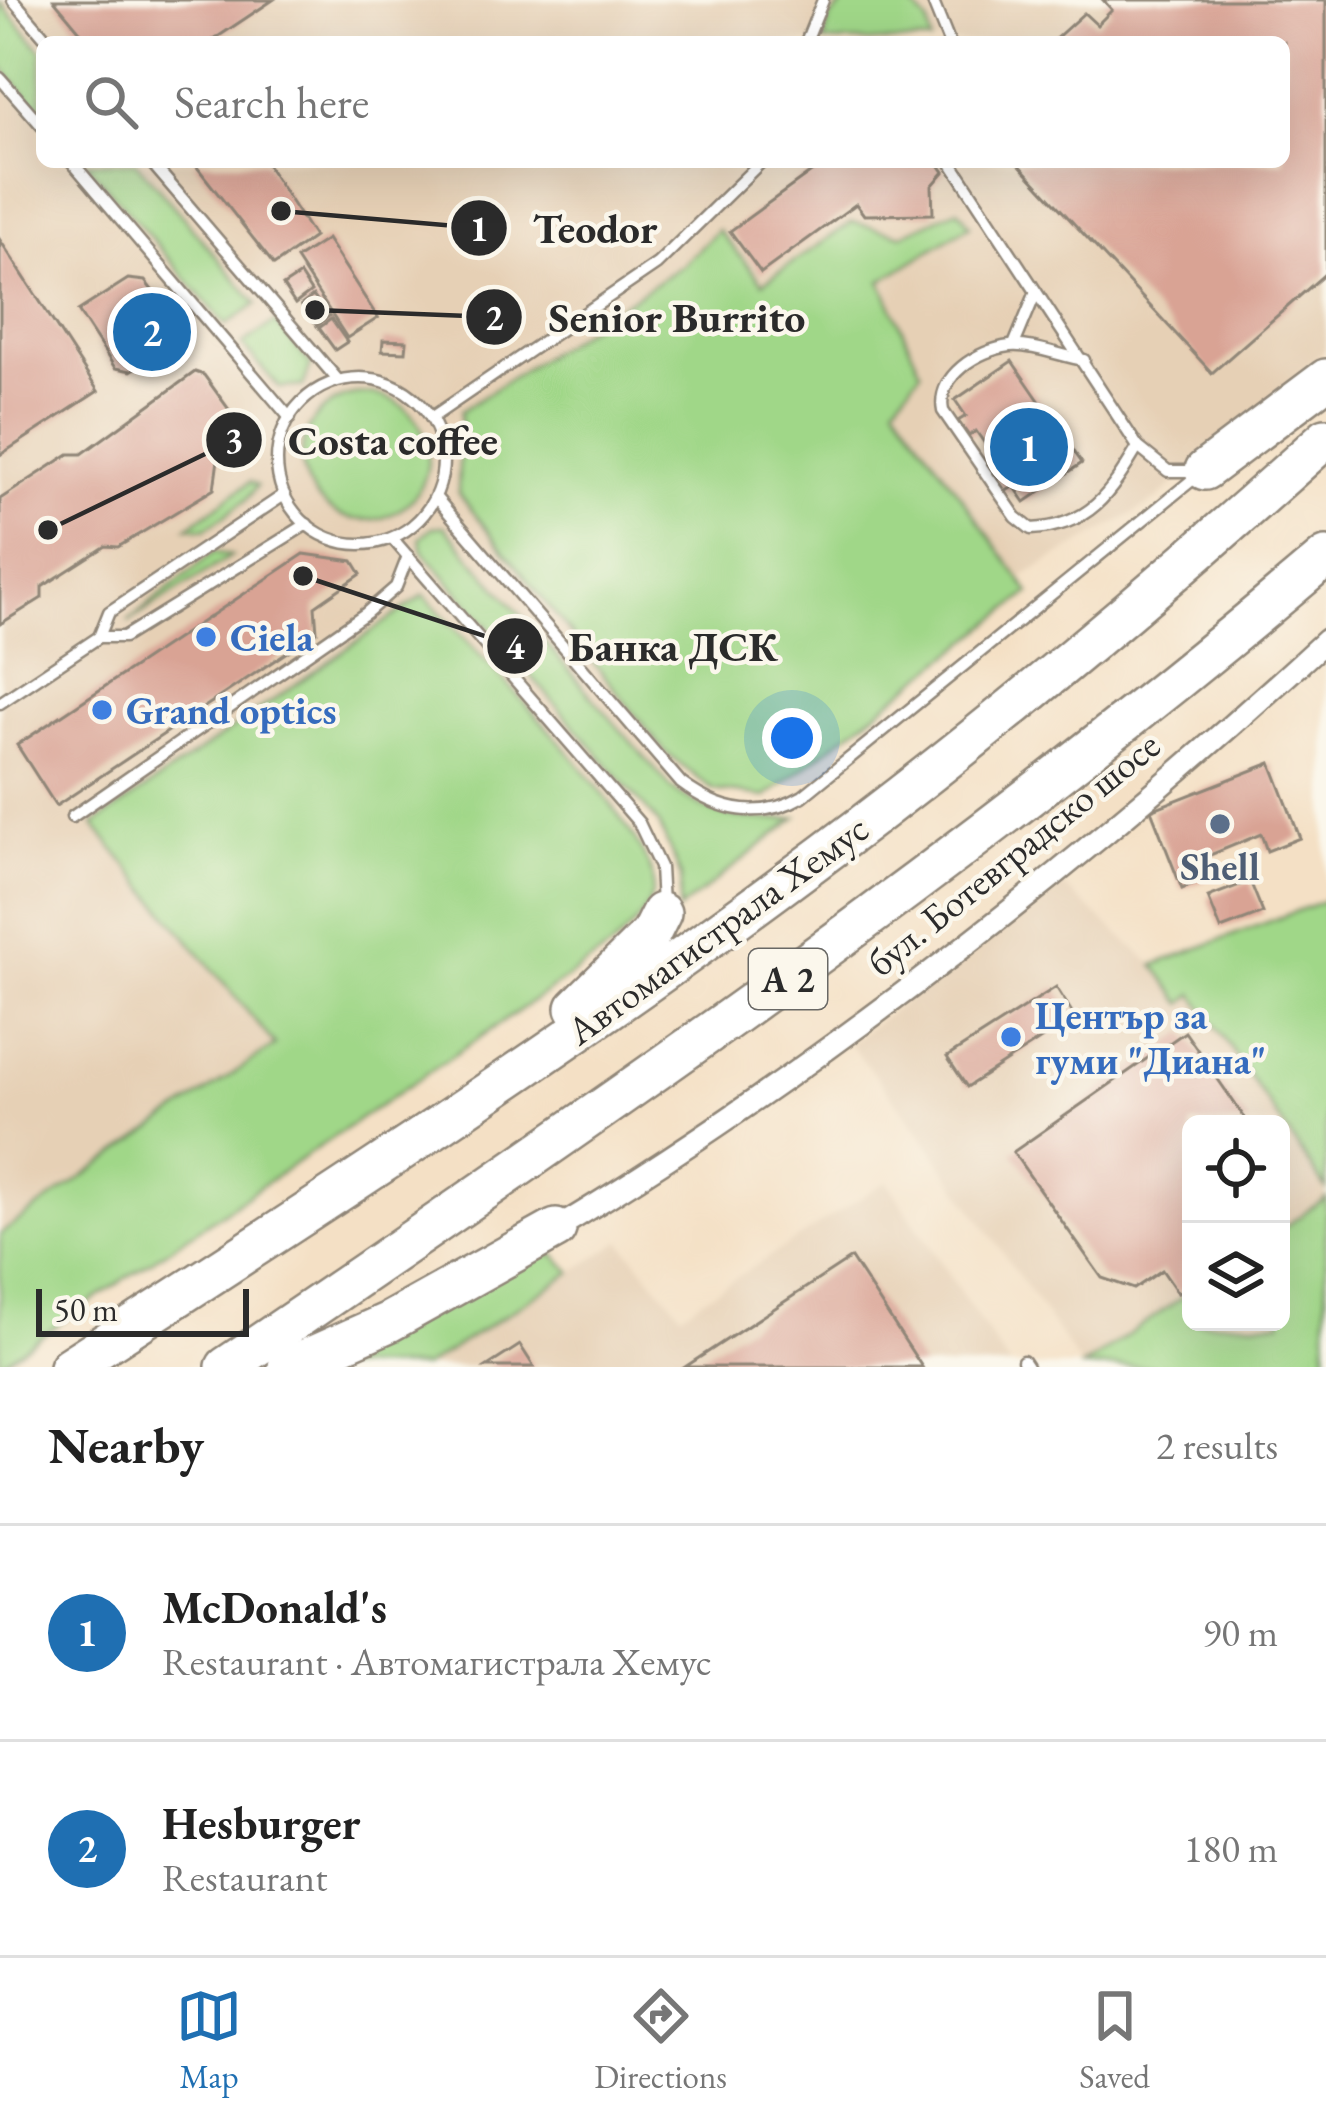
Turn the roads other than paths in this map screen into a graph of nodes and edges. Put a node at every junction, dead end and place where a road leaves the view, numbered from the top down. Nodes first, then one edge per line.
1 (13, 0) edge
2 (823, 0) edge
3 (940, 3) edge
4 (44, 36) edge
5 (808, 36) edge
6 (948, 36) edge
7 (0, 78) edge
8 (36, 120) edge
9 (78, 168) edge
10 (156, 168) edge
11 (755, 168) edge
12 (955, 168) edge
13 (1036, 292) junction
14 (1014, 346) junction
15 (1084, 360) junction
16 (338, 379) junction
17 (1326, 379) edge
18 (290, 418) junction
19 (431, 418) junction
20 (1326, 437) edge
21 (1138, 447) junction
22 (1204, 470) junction
23 (284, 495) junction
24 (437, 499) junction
25 (307, 524) junction
26 (392, 538) junction
27 (408, 556) junction
28 (1326, 557) edge
29 (99, 637) junction
30 (1326, 640) edge
31 (0, 703) edge
32 (72, 817) dead end
33 (662, 914) joint
34 (451, 1119) junction
35 (556, 1228) joint
36 (69, 1367) edge
37 (226, 1367) edge
38 (288, 1367) edge

1 - 4 lane
2 - 5 lane
3 - 6 lane
7 - 8 lane
9 - 18 lane
10 - 16 lane
11 - 19 lane
12 - 13 lane
13 - 14 lane
13 - 15 lane
14 - 15 lane
14 - 21 lane
15 - 21 lane
16 - 18 lane
16 - 19 lane
17 - 22 highway
18 - 23 lane
19 - 24 lane
20 - 34 highway, Автомагистрала Хемус / A 2
21 - 22 lane
22 - 24 lane
23 - 25 lane
23 - 29 lane
24 - 26 lane
25 - 26 lane
25 - 29 lane
26 - 27 lane
27 - 32 lane
27 - 33 lane
28 - 37 highway, Автомагистрала Хемус / A 2
29 - 31 lane
30 - 35 street, бул. Ботевградско шосе
33 - 34 highway
34 - 36 highway, Автомагистрала Хемус / A 2
35 - 38 highway

